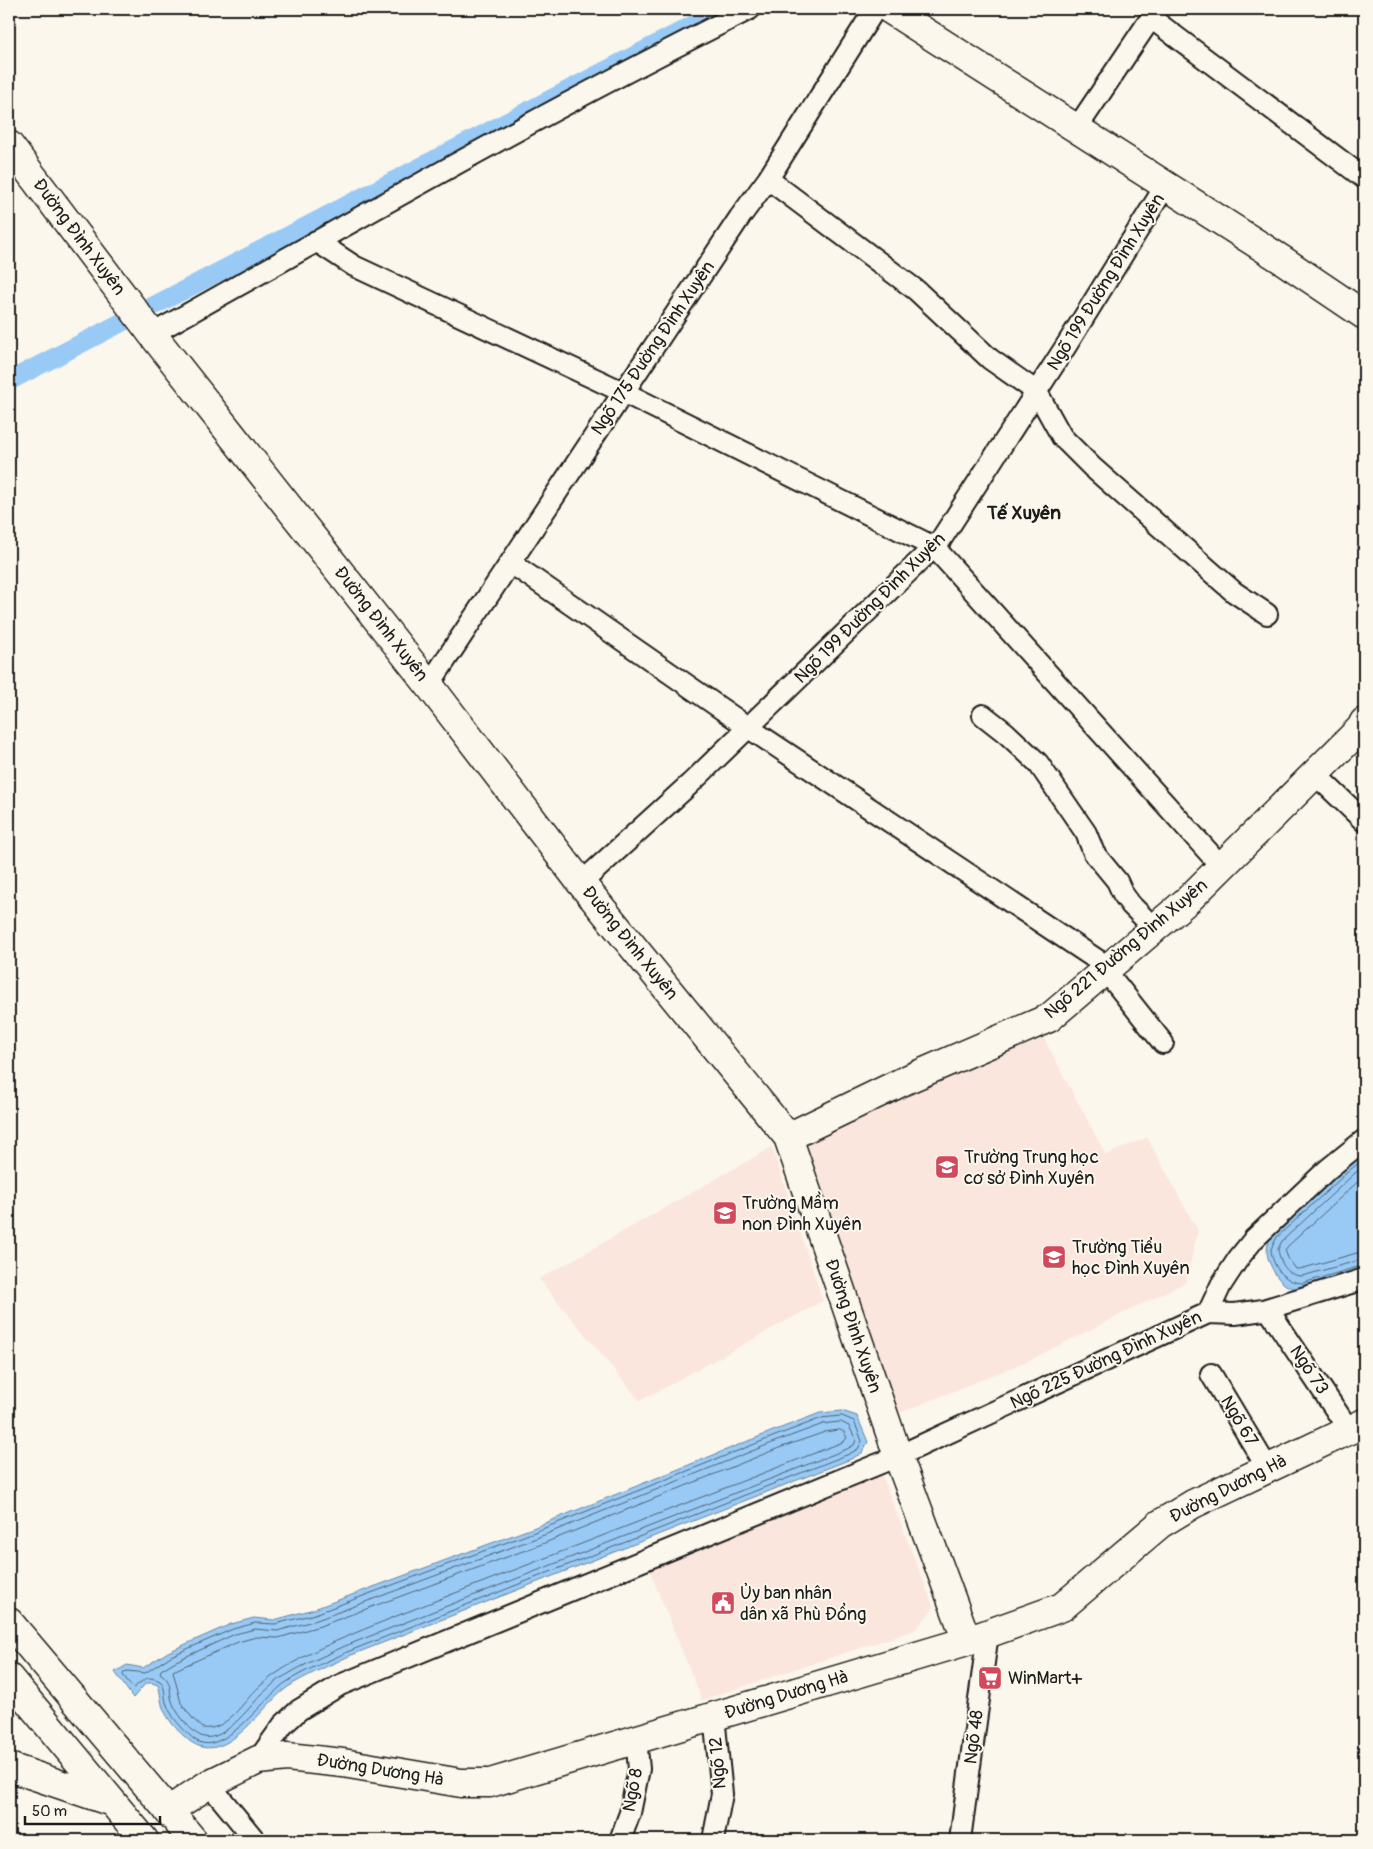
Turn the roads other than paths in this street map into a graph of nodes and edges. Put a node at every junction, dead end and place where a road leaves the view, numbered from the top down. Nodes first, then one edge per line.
1 (750, 9) edge
2 (875, 9) edge
3 (889, 9) edge
4 (1154, 14) edge
5 (1077, 128) junction
6 (9, 145) edge
7 (1364, 178) edge
8 (768, 179) junction
9 (1166, 185) junction
10 (316, 241) junction
11 (1364, 314) edge
12 (142, 321) junction
13 (623, 392) junction
14 (1037, 392) junction
15 (934, 547) junction
16 (511, 563) junction
17 (1267, 614) dead end
18 (429, 685) junction
19 (983, 716) dead end
20 (1364, 722) edge
21 (749, 728) junction
22 (1315, 774) junction
23 (1364, 821) edge
24 (1221, 866) junction
25 (582, 883) junction
26 (1154, 928) junction
27 (1107, 969) junction
28 (1163, 1043) dead end
29 (788, 1137) junction
30 (1364, 1140) edge
31 (1364, 1279) edge
32 (1268, 1309) junction
33 (1208, 1313) junction
34 (1211, 1374) dead end
35 (1357, 1427) edge
36 (898, 1456) junction
37 (1268, 1469) junction
38 (9, 1622) edge
39 (977, 1637) junction
40 (52, 1673) junction
41 (15, 1686) edge
42 (714, 1716) junction
43 (636, 1739) junction
44 (258, 1760) junction
45 (9, 1767) edge
46 (208, 1784) junction
47 (112, 1802) junction
48 (168, 1811) junction
49 (144, 1840) edge
50 (193, 1840) edge
51 (255, 1840) edge
52 (620, 1840) edge
53 (713, 1840) edge
54 (960, 1840) edge

1 - 10 street
2 - 8 street, Ngõ 175 Đường Đình Xuyên
3 - 5 street
4 - 5 street
4 - 7 street
5 - 9 street
6 - 12 street, Đường Đình Xuyên
8 - 13 street, Ngõ 175 Đường Đình Xuyên
8 - 14 street
9 - 11 street
9 - 14 street, Ngõ 199 Đường Đình Xuyên
10 - 12 street
10 - 13 street
12 - 18 street, Đường Đình Xuyên
13 - 15 street
13 - 16 street, Ngõ 175 Đường Đình Xuyên
14 - 15 street, Ngõ 199 Đường Đình Xuyên
14 - 17 street
15 - 21 street, Ngõ 199 Đường Đình Xuyên
15 - 24 street
16 - 18 street, Ngõ 175 Đường Đình Xuyên
16 - 21 street
18 - 25 street, Đường Đình Xuyên
19 - 26 street
20 - 22 street, Ngõ 221 Đường Đình Xuyên
21 - 25 street, Ngõ 199 Đường Đình Xuyên
21 - 27 street
22 - 23 street
22 - 24 street, Ngõ 221 Đường Đình Xuyên
24 - 26 street, Ngõ 221 Đường Đình Xuyên
25 - 29 street, Đường Đình Xuyên
26 - 27 street, Ngõ 221 Đường Đình Xuyên
27 - 28 street
27 - 29 street, Ngõ 221 Đường Đình Xuyên
29 - 36 street, Đường Đình Xuyên
30 - 33 street, Ngõ 225 Đường Đình Xuyên
31 - 32 street
32 - 33 street
32 - 35 street, Ngõ 73
33 - 36 street, Ngõ 225 Đường Đình Xuyên
34 - 37 street, Ngõ 67
35 - 37 street, Đường Dương Hà
36 - 39 street, Đường Đình Xuyên
36 - 44 street, Ngõ 225 Đường Đình Xuyên
37 - 39 street, Đường Dương Hà
38 - 40 street
39 - 42 street, Đường Dương Hà
39 - 54 street, Ngõ 48
40 - 41 street
40 - 48 street
41 - 47 street
42 - 43 street, Đường Dương Hà
42 - 53 street, Ngõ 12
43 - 44 street, Đường Dương Hà
43 - 52 street, Ngõ 8
44 - 46 street, Đường Dương Hà
45 - 47 street
46 - 48 street, Đường Dương Hà
46 - 51 street
47 - 49 street
48 - 50 street

